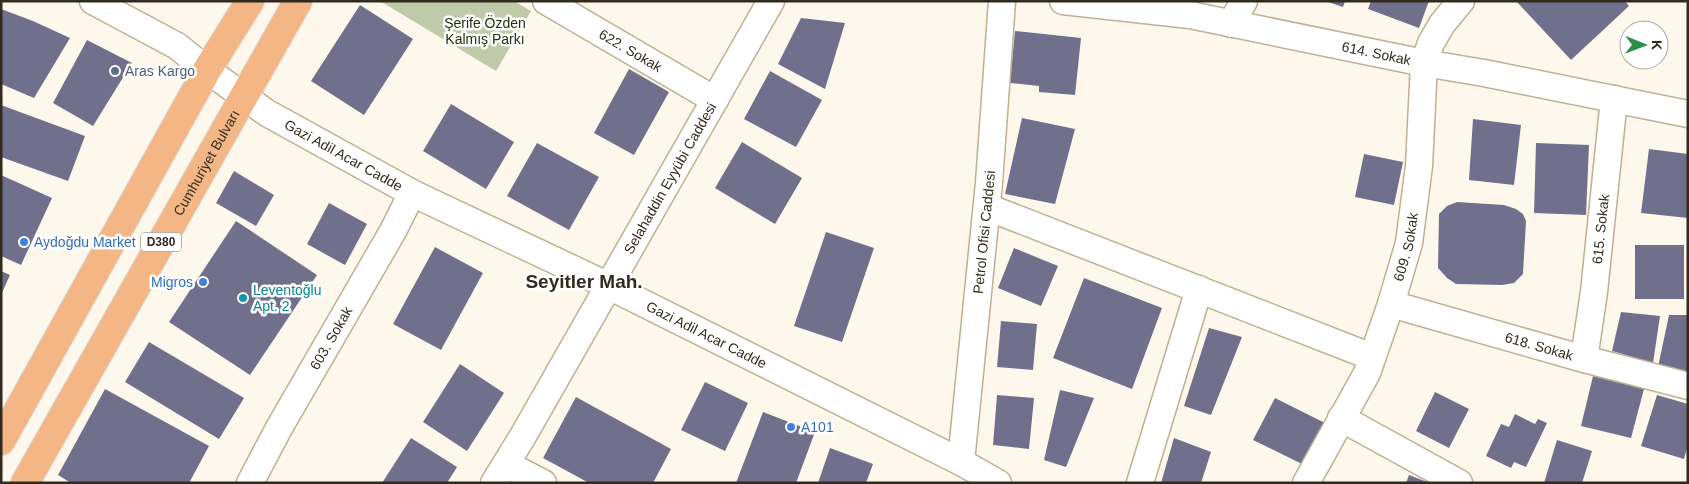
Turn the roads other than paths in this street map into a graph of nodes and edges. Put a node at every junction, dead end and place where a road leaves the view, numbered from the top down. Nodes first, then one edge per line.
1 (93, 1) edge
2 (250, 1) edge
3 (298, 1) edge
4 (546, 1) edge
5 (771, 1) edge
6 (1002, 1) edge
7 (1063, 1) edge
8 (1244, 1) edge
9 (1461, 1) edge
10 (1231, 24) junction
11 (1424, 64) junction
12 (207, 70) junction
13 (244, 98) junction
14 (1614, 99) junction
15 (715, 100) junction
16 (1688, 114) edge
17 (412, 193) junction
18 (986, 207) junction
19 (609, 286) junction
20 (1199, 289) junction
21 (1391, 304) junction
22 (1372, 357) junction
23 (1584, 359) junction
24 (1688, 386) edge
25 (1341, 418) junction
26 (1, 441) edge
27 (960, 462) junction
28 (500, 473) edge
29 (25, 483) edge
30 (250, 483) edge
31 (543, 483) edge
32 (998, 483) edge
33 (1140, 483) edge
34 (1306, 483) edge
35 (1460, 483) edge

1 - 12 street, Gazi Adil Acar Cadde
2 - 12 main road
3 - 13 main road, Cumhuriyet Bulvarı / D380
4 - 15 street, 622. Sokak
5 - 15 street, Selahaddin Eyyübi Caddesi
6 - 18 street, Petrol Ofisi Caddesi
7 - 10 street, 614. Sokak
8 - 10 street
9 - 11 street, 609. Sokak
10 - 11 street, 614. Sokak
11 - 14 street, 614. Sokak
11 - 21 street, 609. Sokak
12 - 13 street, Gazi Adil Acar Cadde
12 - 26 main road
13 - 17 street, Gazi Adil Acar Cadde
13 - 29 main road, Cumhuriyet Bulvarı / D380
14 - 16 street, 614. Sokak
14 - 23 street, 615. Sokak
15 - 19 street, Selahaddin Eyyübi Caddesi
17 - 19 street, Gazi Adil Acar Cadde
17 - 30 street, 603. Sokak
18 - 20 street
18 - 27 street, Petrol Ofisi Caddesi
19 - 27 street, Gazi Adil Acar Cadde
19 - 28 street, Selahaddin Eyyübi Caddesi
20 - 22 street
20 - 33 street
21 - 22 street, 609. Sokak
21 - 23 street, 618. Sokak
22 - 25 street, 609. Sokak
23 - 24 street, 618. Sokak
25 - 34 street, 609. Sokak
25 - 35 street
27 - 32 street, Gazi Adil Acar Cadde
28 - 31 street

